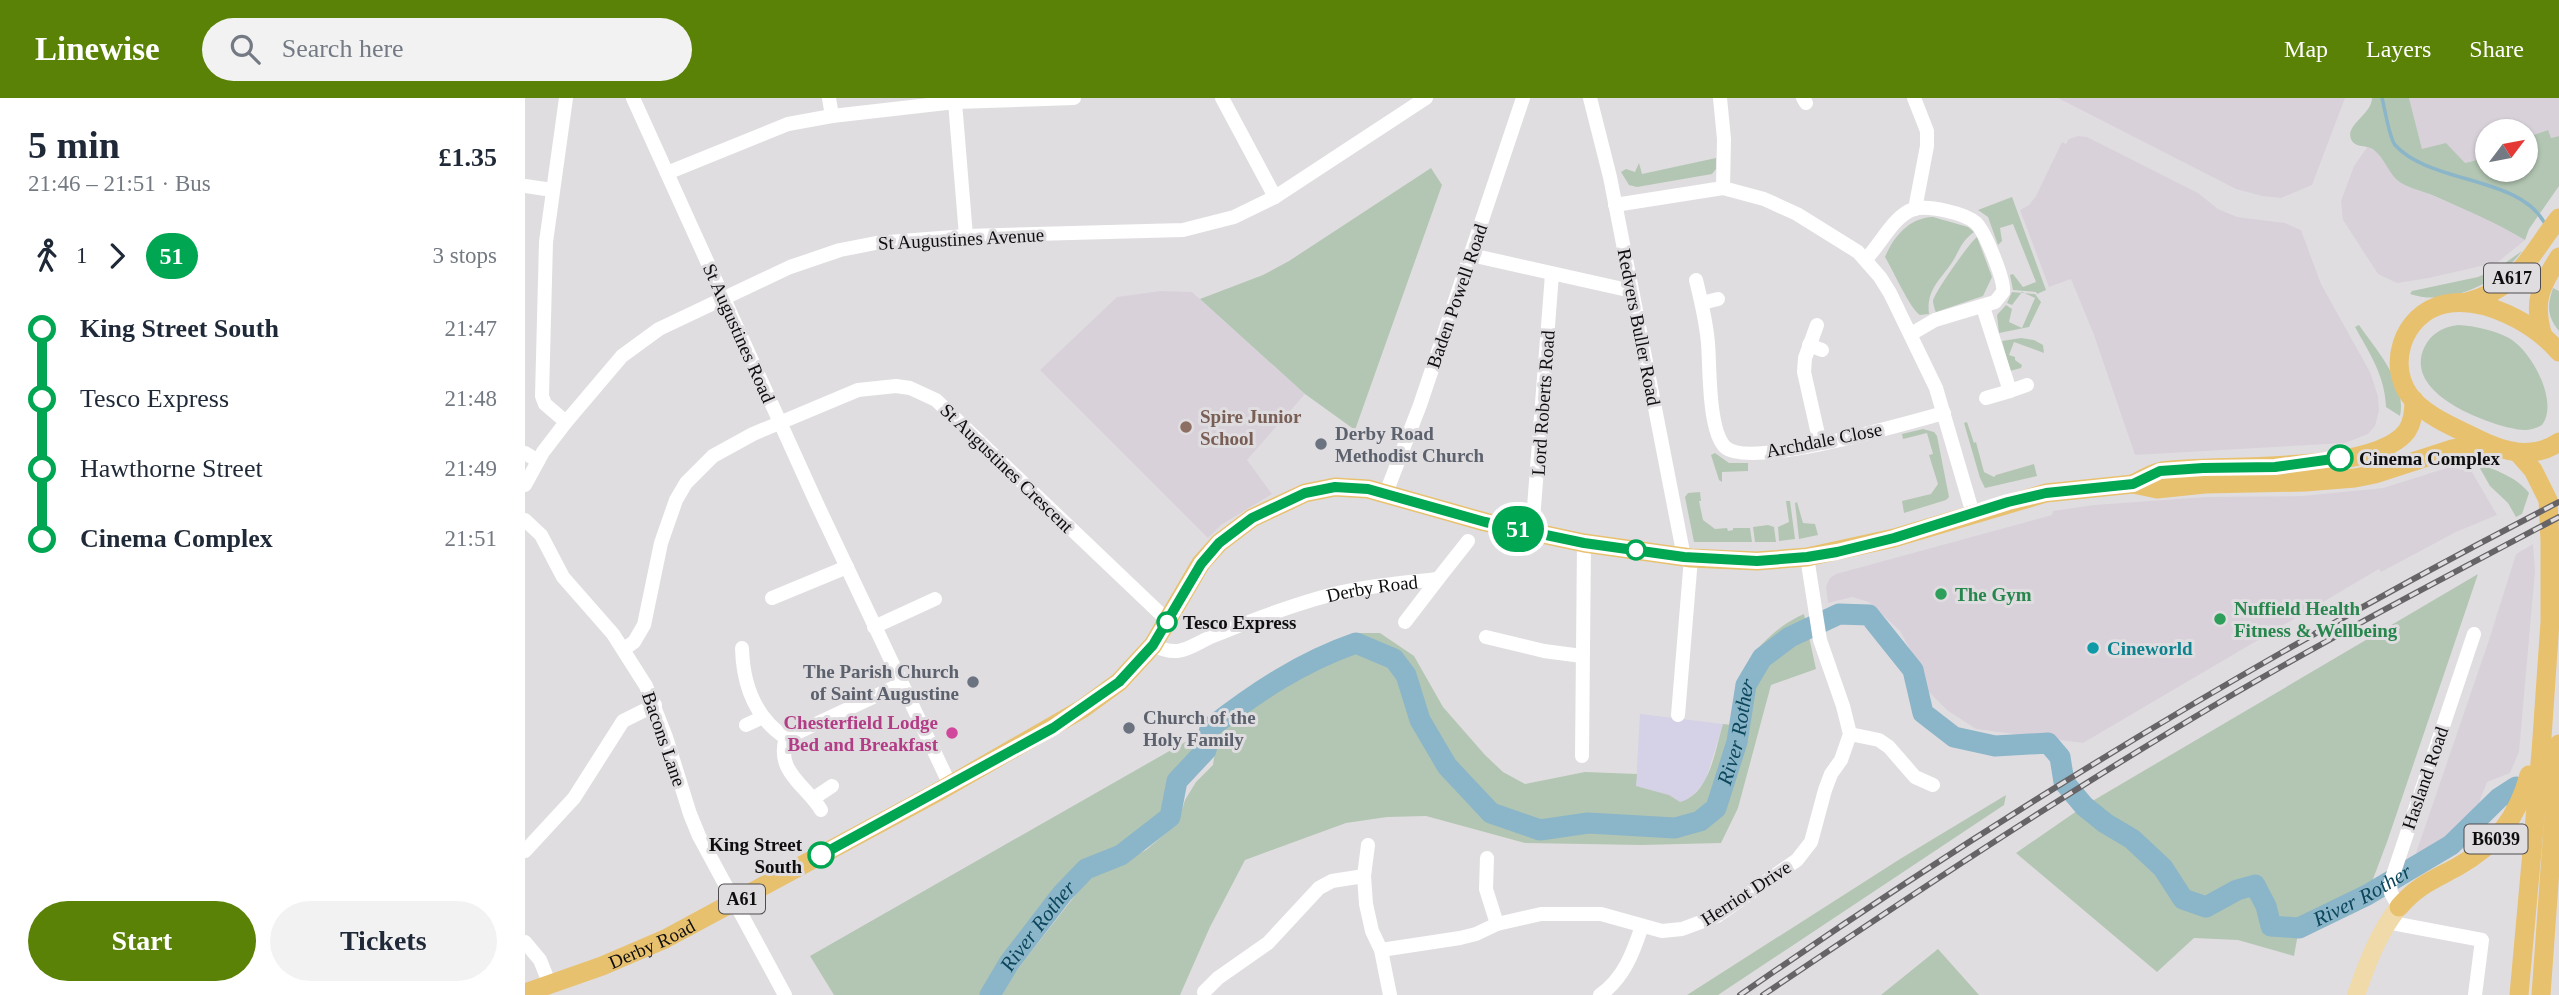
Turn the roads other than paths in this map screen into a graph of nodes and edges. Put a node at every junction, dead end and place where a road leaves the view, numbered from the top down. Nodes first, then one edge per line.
1 (566, 98) edge
2 (633, 98) edge
3 (829, 98) edge
4 (1075, 98) edge
5 (1222, 98) edge
6 (1426, 98) edge
7 (1523, 98) edge
8 (1590, 98) edge
9 (1720, 98) edge
10 (1914, 98) edge
11 (955, 102) junction
12 (832, 116) junction
13 (667, 173) junction
14 (525, 186) edge
15 (1723, 188) junction
16 (552, 190) junction
17 (1275, 197) junction
18 (1615, 205) junction
19 (1915, 209) junction
20 (2553, 227) edge
21 (966, 236) junction
22 (1471, 255) junction
23 (1867, 259) junction
24 (2557, 260) edge
25 (1552, 274) junction
26 (1696, 279) dead end
27 (1632, 291) junction
28 (723, 297) junction
29 (1718, 299) dead end
30 (1702, 303) junction
31 (2464, 303) junction
32 (1983, 307) junction
33 (1817, 325) dead end
34 (1911, 334) junction
35 (2543, 336) junction
36 (2559, 351) edge
37 (2027, 385) dead end
38 (2010, 391) junction
39 (1986, 398) dead end
40 (2414, 400) junction
41 (1944, 413) junction
42 (566, 422) junction
43 (780, 422) junction
44 (2559, 442) edge
45 (1820, 443) junction
46 (2488, 444) junction
47 (525, 453) edge
48 (2518, 453) junction
49 (538, 461) junction
50 (2133, 484) junction
51 (525, 485) edge
52 (1387, 493) junction
53 (1973, 514) junction
54 (525, 520) edge
55 (1532, 533) junction
56 (1468, 541) dead end
57 (1584, 543) junction
58 (1688, 557) junction
59 (1807, 557) junction
60 (846, 568) junction
61 (1438, 579) junction
62 (772, 598) dead end
63 (935, 599) dead end
64 (1168, 621) junction
65 (1405, 622) dead end
66 (874, 627) junction
67 (2474, 634) dead end
68 (1486, 637) dead end
69 (1153, 645) junction
70 (742, 648) dead end
71 (624, 649) junction
72 (1582, 656) junction
73 (901, 684) junction
74 (655, 705) junction
75 (1678, 715) dead end
76 (761, 718) junction
77 (746, 725) dead end
78 (1850, 734) junction
79 (786, 738) junction
80 (2559, 744) edge
81 (2541, 752) junction
82 (1582, 756) dead end
83 (950, 785) junction
84 (1933, 785) dead end
85 (832, 786) dead end
86 (2555, 802) junction
87 (1368, 845) dead end
88 (525, 851) edge
89 (1487, 858) dead end
90 (1364, 876) junction
91 (2559, 885) edge
92 (734, 903) junction
93 (2392, 907) junction
94 (1497, 925) junction
95 (1642, 926) junction
96 (525, 942) edge
97 (1381, 950) junction
98 (537, 991) edge
99 (1204, 992) dead end
100 (785, 995) edge
101 (1390, 995) edge
102 (1600, 995) edge
103 (2356, 995) edge
104 (2475, 995) edge
105 (2519, 995) edge
106 (2541, 995) edge

1 - 16 street
2 - 13 street, St Augustines Road
3 - 12 street
4 - 11 street
5 - 17 street
6 - 17 street, St Augustines Avenue
7 - 22 street, Baden Powell Road
8 - 18 street, Redvers Buller Road
9 - 15 street
10 - 19 street
11 - 12 street
11 - 21 street
12 - 13 street
13 - 28 street, St Augustines Road
14 - 16 street
15 - 18 street
15 - 23 street
16 - 42 street
17 - 21 street, St Augustines Avenue
18 - 27 street, Redvers Buller Road
19 - 23 street
19 - 32 street
20 - 31 highway, A617
21 - 28 street, St Augustines Avenue
22 - 25 street
22 - 52 street, Baden Powell Road
23 - 34 street
24 - 35 highway, A617
25 - 27 street
25 - 55 street, Lord Roberts Road
26 - 30 street, Archdale Close
27 - 58 street, Redvers Buller Road
28 - 42 street, St Augustines Avenue
28 - 43 street, St Augustines Road
29 - 30 street
30 - 45 street, Archdale Close
31 - 35 highway
31 - 40 highway
32 - 34 street
32 - 38 street
33 - 45 street
34 - 41 street
35 - 36 highway
37 - 38 street
38 - 39 street
40 - 46 highway
40 - 50 highway, A61
41 - 45 street, Archdale Close
41 - 53 street
42 - 49 street, St Augustines Avenue
43 - 60 street, St Augustines Road
43 - 64 street, St Augustines Crescent
43 - 71 street, St Augustines Crescent
44 - 48 highway
46 - 48 highway
46 - 50 highway, A61
47 - 49 street
48 - 81 highway
49 - 51 street, St Augustines Avenue
50 - 53 highway, A61
52 - 55 highway, A61
52 - 64 highway, A61
53 - 59 highway, A61
54 - 71 street, Bacons Lane
55 - 57 highway, A61
56 - 61 street, Derby Road
57 - 58 highway, A61
57 - 72 street
58 - 59 highway, A61
58 - 75 street, Redvers Buller Road
59 - 78 street
60 - 62 street
60 - 66 street, St Augustines Road
61 - 65 street
61 - 69 street, Derby Road
63 - 66 street
64 - 69 highway, A61
66 - 73 street, St Augustines Road
67 - 93 street, Hasland Road
68 - 72 street
69 - 83 highway, Derby Road / A61
70 - 76 street
71 - 74 street, Bacons Lane
72 - 82 street
73 - 79 street
73 - 83 street, St Augustines Road
74 - 88 street
74 - 92 street, Bacons Lane
76 - 77 street
76 - 79 street
78 - 84 street
78 - 95 street, Herriot Drive
79 - 85 street
80 - 86 highway
81 - 93 highway, B6039
81 - 105 highway
83 - 92 highway, Derby Road / A61
86 - 91 highway
86 - 106 highway
87 - 90 street
89 - 94 street
90 - 97 street
90 - 99 street
92 - 98 highway, Derby Road / A61
92 - 100 street, Bacons Lane
93 - 103 main road, Hasland Road / B6039
93 - 104 street
94 - 95 street, Herriot Drive
94 - 97 street, Herriot Drive
95 - 102 street
96 - 98 street
97 - 101 street

